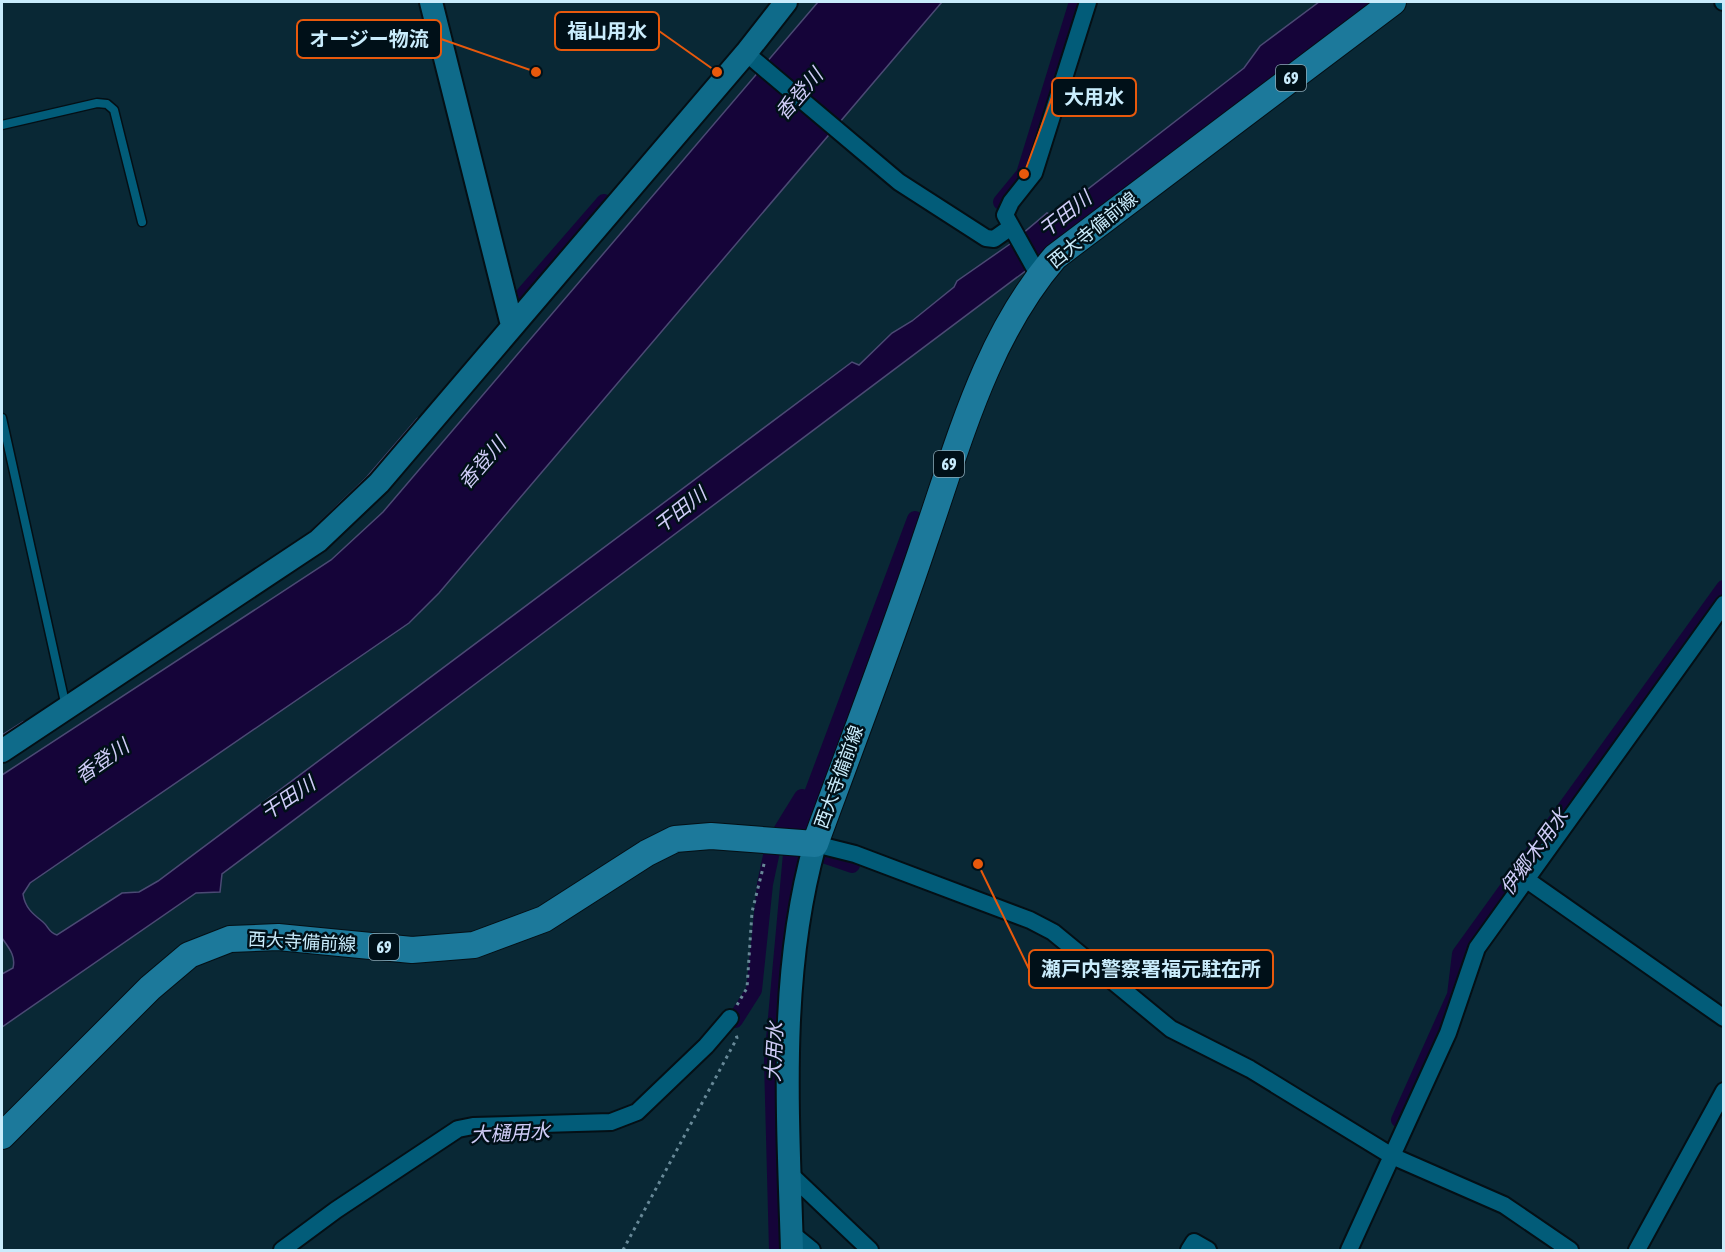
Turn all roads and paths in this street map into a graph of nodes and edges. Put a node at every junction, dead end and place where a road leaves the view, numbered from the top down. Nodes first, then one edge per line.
1 (431, 2) edge
2 (786, 2) edge
3 (1088, 2) edge
4 (1393, 2) edge
5 (751, 56) junction
6 (2, 125) edge
7 (142, 222) dead end
8 (1012, 230) junction
9 (1036, 272) junction
10 (512, 325) junction
11 (2, 418) edge
12 (5, 450) edge
13 (1724, 604) edge
14 (67, 708) junction
15 (2, 751) edge
16 (769, 841) junction
17 (815, 844) junction
18 (1527, 880) junction
19 (730, 1018) junction
20 (1724, 1018) edge
21 (1724, 1091) edge
22 (2, 1136) edge
23 (1392, 1156) junction
24 (790, 1174) junction
25 (791, 1242) edge
26 (282, 1251) edge
27 (623, 1251) edge
28 (812, 1251) edge
29 (870, 1251) edge
30 (1189, 1251) edge
31 (1208, 1251) edge
32 (1350, 1251) edge
33 (1570, 1251) edge
34 (1637, 1251) edge

1 - 10 street
2 - 5 street
3 - 8 street
4 - 9 main road, 西大寺備前線 / 69
5 - 8 street
5 - 10 street
6 - 7 lane
8 - 9 street
9 - 17 main road, 西大寺備前線 / 69
10 - 14 street
11 - 12 lane
12 - 14 lane
13 - 18 street
14 - 15 street
16 - 17 main road, 西大寺備前線 / 69
16 - 19 path
16 - 22 main road, 西大寺備前線 / 69
17 - 23 street
17 - 24 street
18 - 20 street
18 - 23 street
19 - 26 street
19 - 27 path
21 - 34 street
23 - 32 street
23 - 33 street
24 - 25 street
24 - 29 street
25 - 28 street
30 - 31 street

